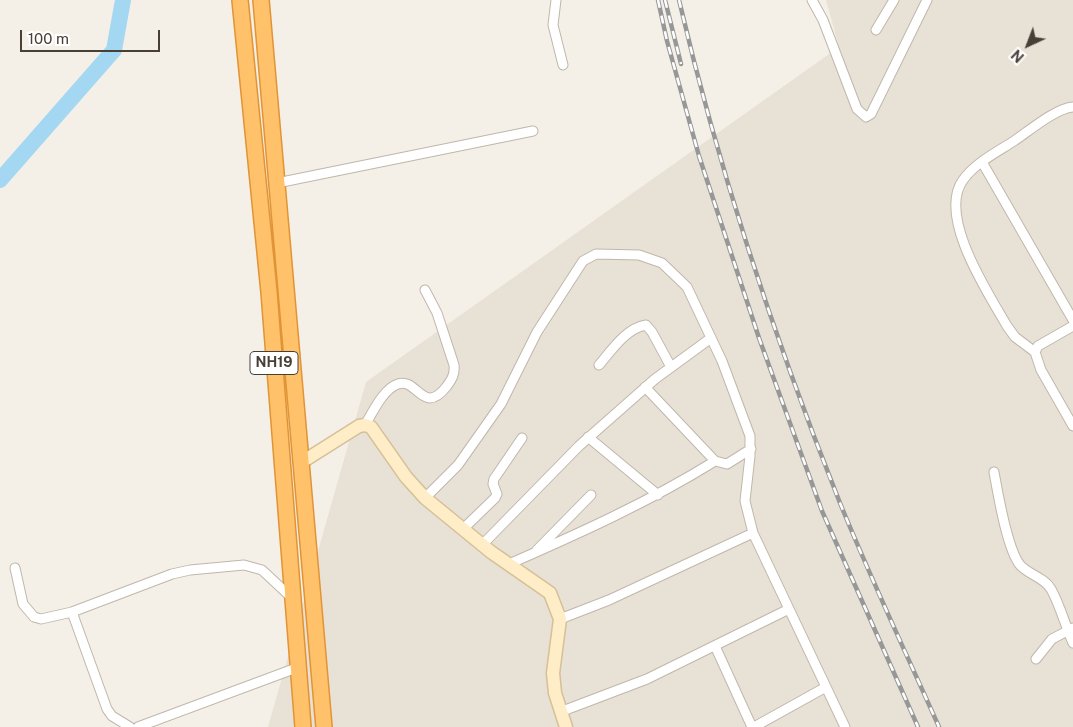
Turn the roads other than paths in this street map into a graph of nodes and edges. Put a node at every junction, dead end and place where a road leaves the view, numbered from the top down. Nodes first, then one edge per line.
1 (240, 0) edge
2 (261, 0) edge
3 (556, 0) edge
4 (812, 0) edge
5 (894, 0) edge
6 (927, 0) edge
7 (876, 30) dead end
8 (563, 65) dead end
9 (1073, 107) edge
10 (533, 131) dead end
11 (982, 162) junction
12 (277, 182) junction
13 (425, 290) dead end
14 (1073, 320) edge
15 (1073, 326) edge
16 (712, 338) junction
17 (1035, 352) junction
18 (599, 365) dead end
19 (671, 367) junction
20 (645, 388) junction
21 (364, 425) junction
22 (1073, 426) edge
23 (522, 438) dead end
24 (588, 438) junction
25 (751, 449) junction
26 (715, 461) junction
27 (302, 462) junction
28 (994, 472) dead end
29 (591, 495) dead end
30 (658, 495) junction
31 (425, 498) junction
32 (463, 529) junction
33 (753, 533) junction
34 (482, 545) junction
35 (536, 552) junction
36 (509, 564) junction
37 (16, 568) dead end
38 (293, 600) junction
39 (789, 610) junction
40 (72, 612) junction
41 (560, 619) junction
42 (1070, 629) edge
43 (1073, 643) edge
44 (715, 646) junction
45 (1036, 658) dead end
46 (299, 667) junction
47 (826, 687) junction
48 (560, 712) junction
49 (130, 727) edge
50 (138, 727) edge
51 (303, 727) edge
52 (324, 727) edge
53 (566, 727) edge
54 (753, 727) edge
55 (845, 727) edge

1 - 38 highway, NH19
2 - 12 highway, NH19
3 - 8 street
4 - 6 street
5 - 7 street
9 - 11 street
10 - 12 street
11 - 14 street
11 - 17 street
12 - 27 highway, NH19
13 - 21 street
15 - 17 street
16 - 19 street
16 - 25 street
16 - 31 street
17 - 22 street
18 - 19 street
19 - 20 street
20 - 24 street
20 - 26 street
21 - 27 street
21 - 31 street
23 - 32 street
24 - 30 street
24 - 34 street
25 - 26 street
25 - 33 street
26 - 30 street
27 - 52 highway, NH19
28 - 42 street
29 - 35 street
30 - 35 street
31 - 32 street
32 - 34 street
33 - 39 street
33 - 41 street
34 - 36 street
35 - 36 street
36 - 41 street
37 - 40 street
38 - 40 street
38 - 46 highway, NH19
39 - 44 street
39 - 47 street
40 - 49 street
41 - 48 street
42 - 43 street
42 - 45 street
44 - 48 street
44 - 54 street
46 - 50 street
46 - 51 highway, NH19
47 - 54 street
47 - 55 street
48 - 53 street

